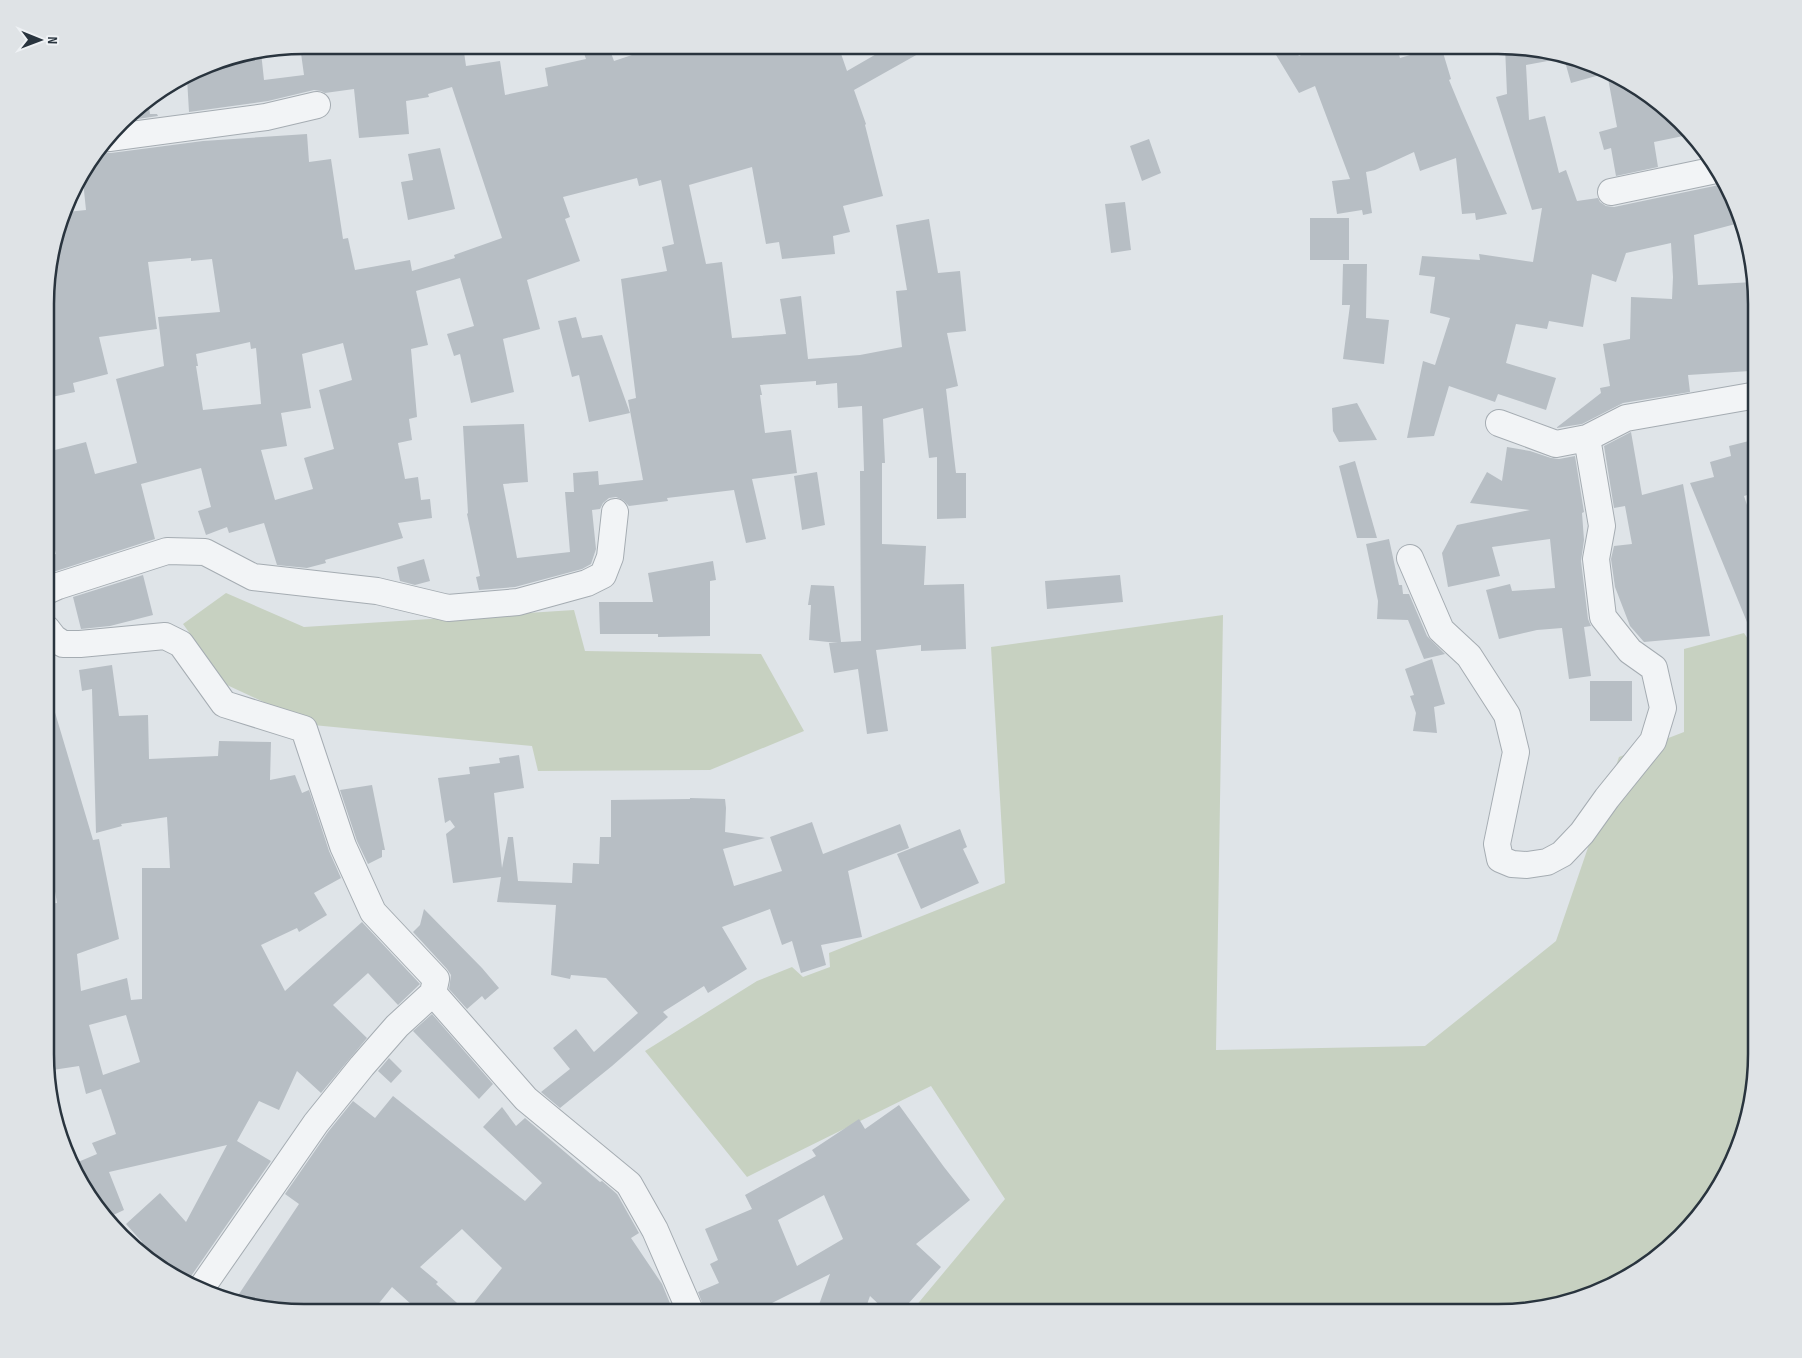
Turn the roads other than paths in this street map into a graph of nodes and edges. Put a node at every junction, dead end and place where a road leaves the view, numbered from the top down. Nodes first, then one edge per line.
1 (317, 105) dead end
2 (118, 137) edge
3 (1710, 171) edge
4 (1611, 192) dead end
5 (1748, 397) edge
6 (1499, 423) dead end
7 (1587, 438) junction
8 (615, 512) dead end
9 (1410, 558) dead end
10 (54, 588) edge
11 (54, 638) edge
12 (433, 993) junction
13 (205, 1283) edge
14 (687, 1304) edge

1 - 2 street
3 - 4 street
5 - 7 street
6 - 7 street
7 - 9 street
8 - 10 street
11 - 12 street
12 - 13 street
12 - 14 street

